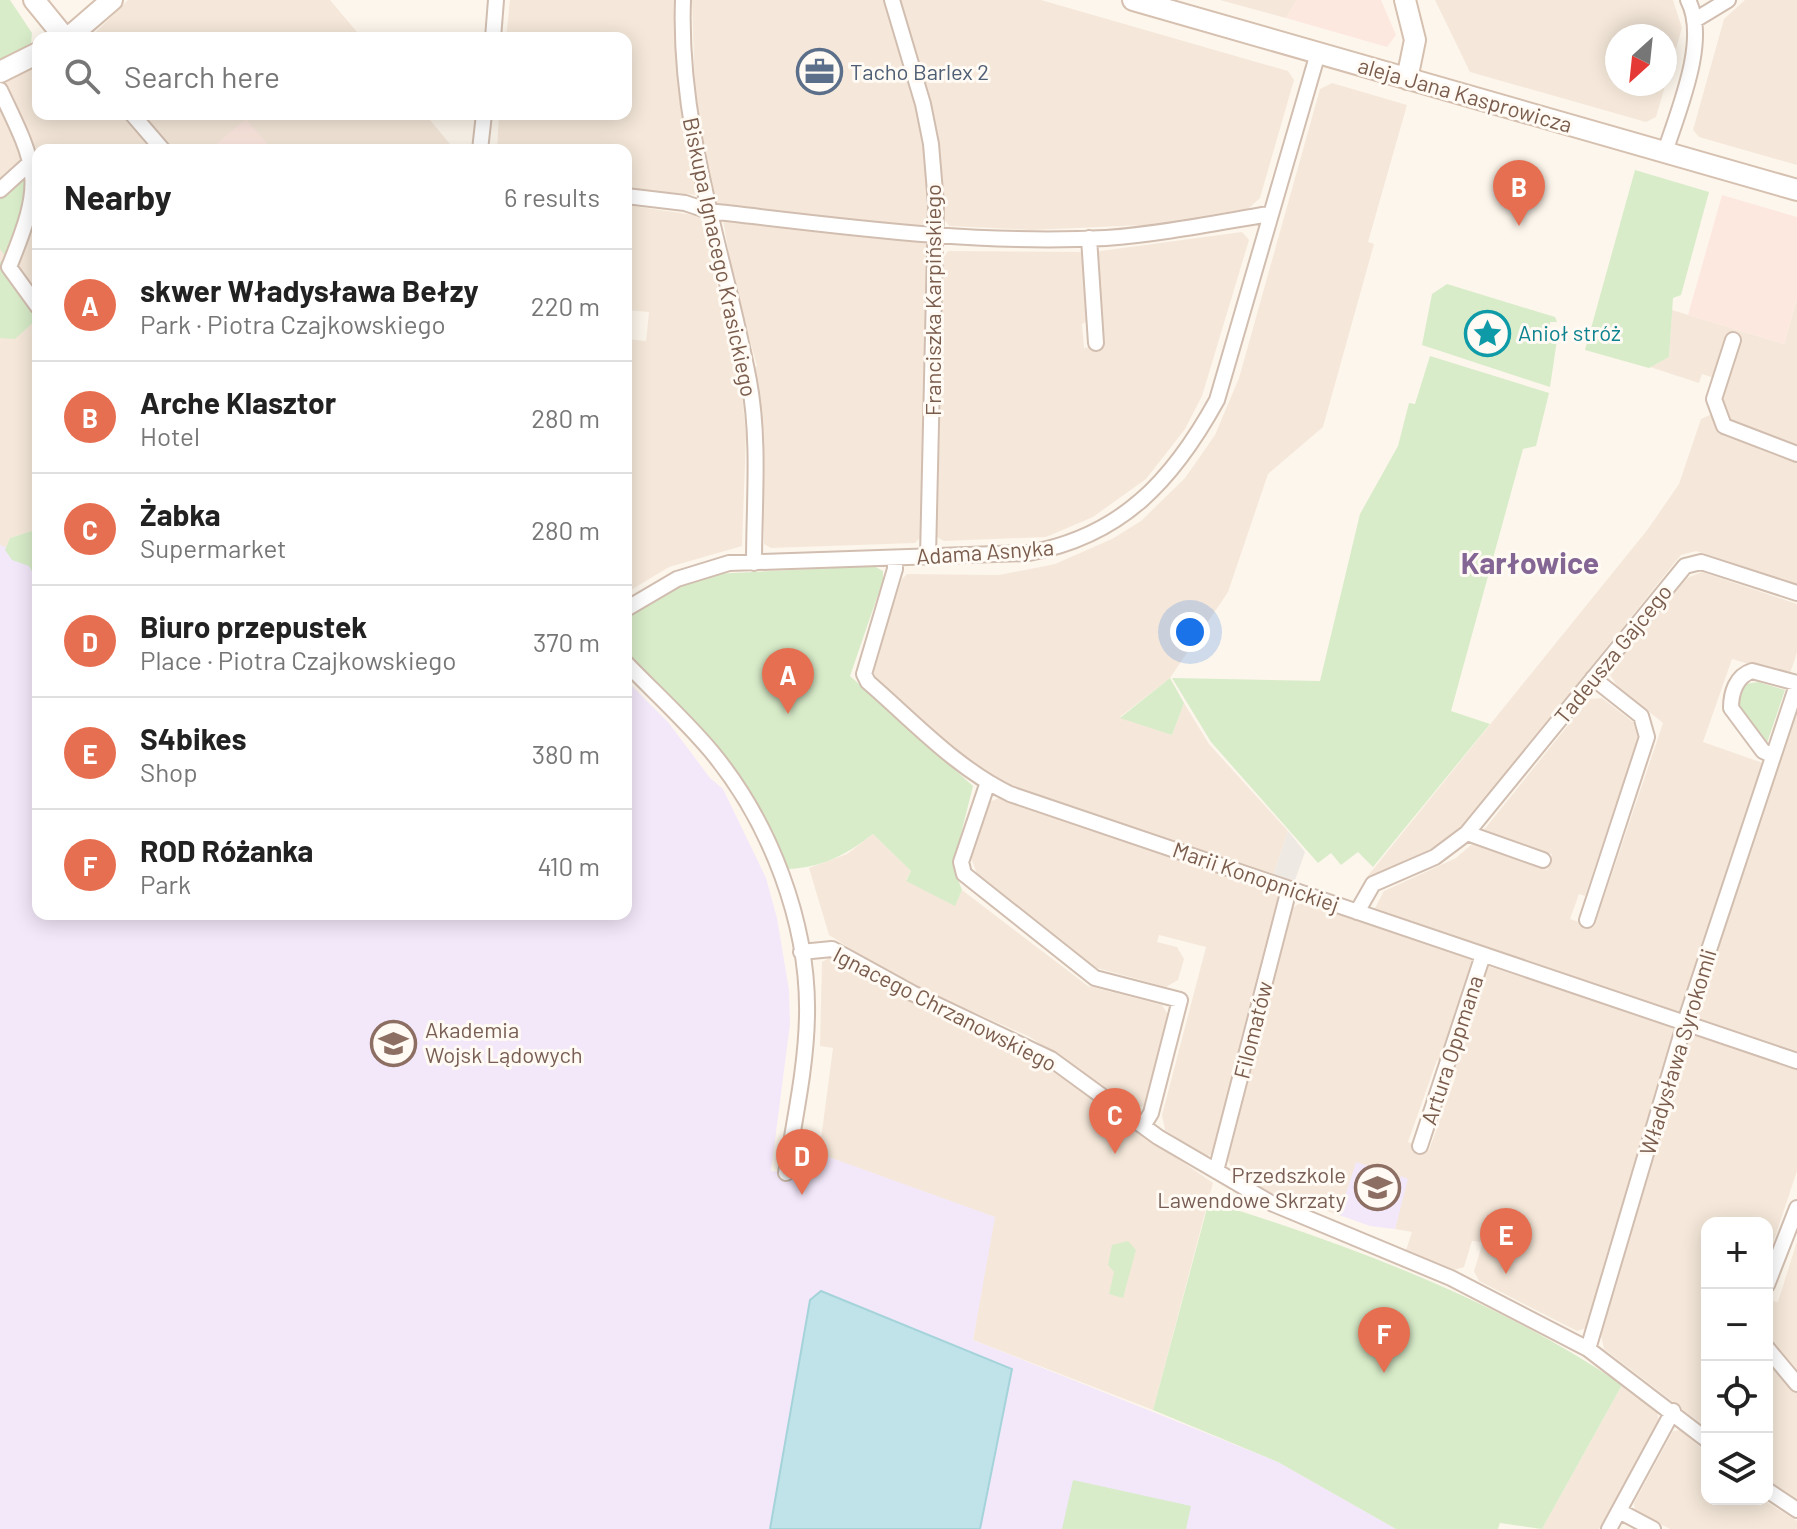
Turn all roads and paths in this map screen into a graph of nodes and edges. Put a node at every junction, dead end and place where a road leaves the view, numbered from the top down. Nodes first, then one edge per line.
1 (34, 0) edge
2 (112, 0) edge
3 (496, 0) edge
4 (683, 0) edge
5 (892, 0) edge
6 (1133, 0) edge
7 (1405, 0) edge
8 (1688, 0) edge
9 (1728, 0) edge
10 (1695, 20) junction
11 (61, 32) edge
12 (73, 32) edge
13 (493, 32) edge
14 (1318, 53) junction
15 (32, 56) edge
16 (0, 72) edge
17 (1407, 79) junction
18 (0, 90) edge
19 (137, 120) edge
20 (483, 120) edge
21 (158, 144) edge
22 (481, 144) edge
23 (1665, 152) junction
24 (32, 161) joint
25 (0, 190) edge
26 (1797, 190) edge
27 (632, 197) edge
28 (32, 207) edge
29 (709, 211) junction
30 (1269, 214) junction
31 (937, 236) junction
32 (1089, 238) junction
33 (5, 261) edge
34 (32, 295) edge
35 (1733, 340) dead end
36 (1096, 343) dead end
37 (1797, 454) edge
38 (928, 557) junction
39 (895, 558) junction
40 (754, 563) junction
41 (1797, 593) edge
42 (632, 606) edge
43 (632, 669) edge
44 (1593, 678) junction
45 (1797, 684) edge
46 (1773, 756) junction
47 (988, 782) junction
48 (1467, 833) junction
49 (1543, 860) dead end
50 (1289, 889) junction
51 (1357, 912) junction
52 (1587, 920) dead end
53 (801, 952) junction
54 (1483, 955) junction
55 (1685, 1022) junction
56 (1797, 1061) edge
57 (1143, 1126) junction
58 (1420, 1146) dead end
59 (1216, 1171) junction
60 (786, 1173) dead end
61 (1797, 1208) edge
62 (1773, 1270) edge
63 (1588, 1349) junction
64 (1773, 1355) edge
65 (1797, 1384) edge
66 (1673, 1411) junction
67 (1701, 1435) edge
68 (1773, 1494) edge
69 (1797, 1510) edge
70 (1619, 1511) junction
71 (1609, 1529) edge
72 (1653, 1529) edge

1 - 11 street
2 - 12 street
3 - 13 street
4 - 29 street, Biskupa Ignacego Krasickiego
5 - 31 street, Franciszka Karpińskiego
6 - 14 street, aleja Jana Kasprowicza
7 - 17 street
8 - 10 street
9 - 10 street
10 - 23 street
14 - 17 street, aleja Jana Kasprowicza
14 - 30 street, Adama Asnyka
15 - 16 street
17 - 23 street, aleja Jana Kasprowicza
18 - 24 street
19 - 21 street
20 - 22 street
23 - 26 street, aleja Jana Kasprowicza
24 - 25 street
27 - 29 street
28 - 33 street
29 - 31 street
29 - 40 street, Biskupa Ignacego Krasickiego
30 - 32 street
30 - 38 street, Adama Asnyka
31 - 32 street
31 - 38 street, Franciszka Karpińskiego
32 - 36 street
33 - 34 street
35 - 37 street
38 - 39 street, Adama Asnyka
39 - 40 street, Adama Asnyka
39 - 47 street, Marii Konopnickiej
40 - 42 street, Adama Asnyka
41 - 44 street, Tadeusza Gajcego
43 - 53 street
44 - 48 street, Tadeusza Gajcego
44 - 52 street
45 - 46 street, Władysława Syrokomli
45 - 46 street, Władysława Syrokomli
46 - 55 street, Władysława Syrokomli
47 - 50 street, Marii Konopnickiej
47 - 57 street
48 - 49 street
48 - 51 street, Tadeusza Gajcego
50 - 51 street, Marii Konopnickiej
50 - 59 street, Filomatów
51 - 54 street, Marii Konopnickiej
53 - 57 street, Ignacego Chrzanowskiego
53 - 60 street
54 - 55 street, Marii Konopnickiej
54 - 58 street, Artura Oppmana
55 - 56 street, Marii Konopnickiej
55 - 63 street, Władysława Syrokomli
57 - 59 street, Ignacego Chrzanowskiego
59 - 63 street, Ignacego Chrzanowskiego
61 - 62 street
63 - 66 street, Ignacego Chrzanowskiego
64 - 65 street
66 - 67 street, Ignacego Chrzanowskiego
66 - 70 street
68 - 69 street
70 - 71 street
70 - 72 street

